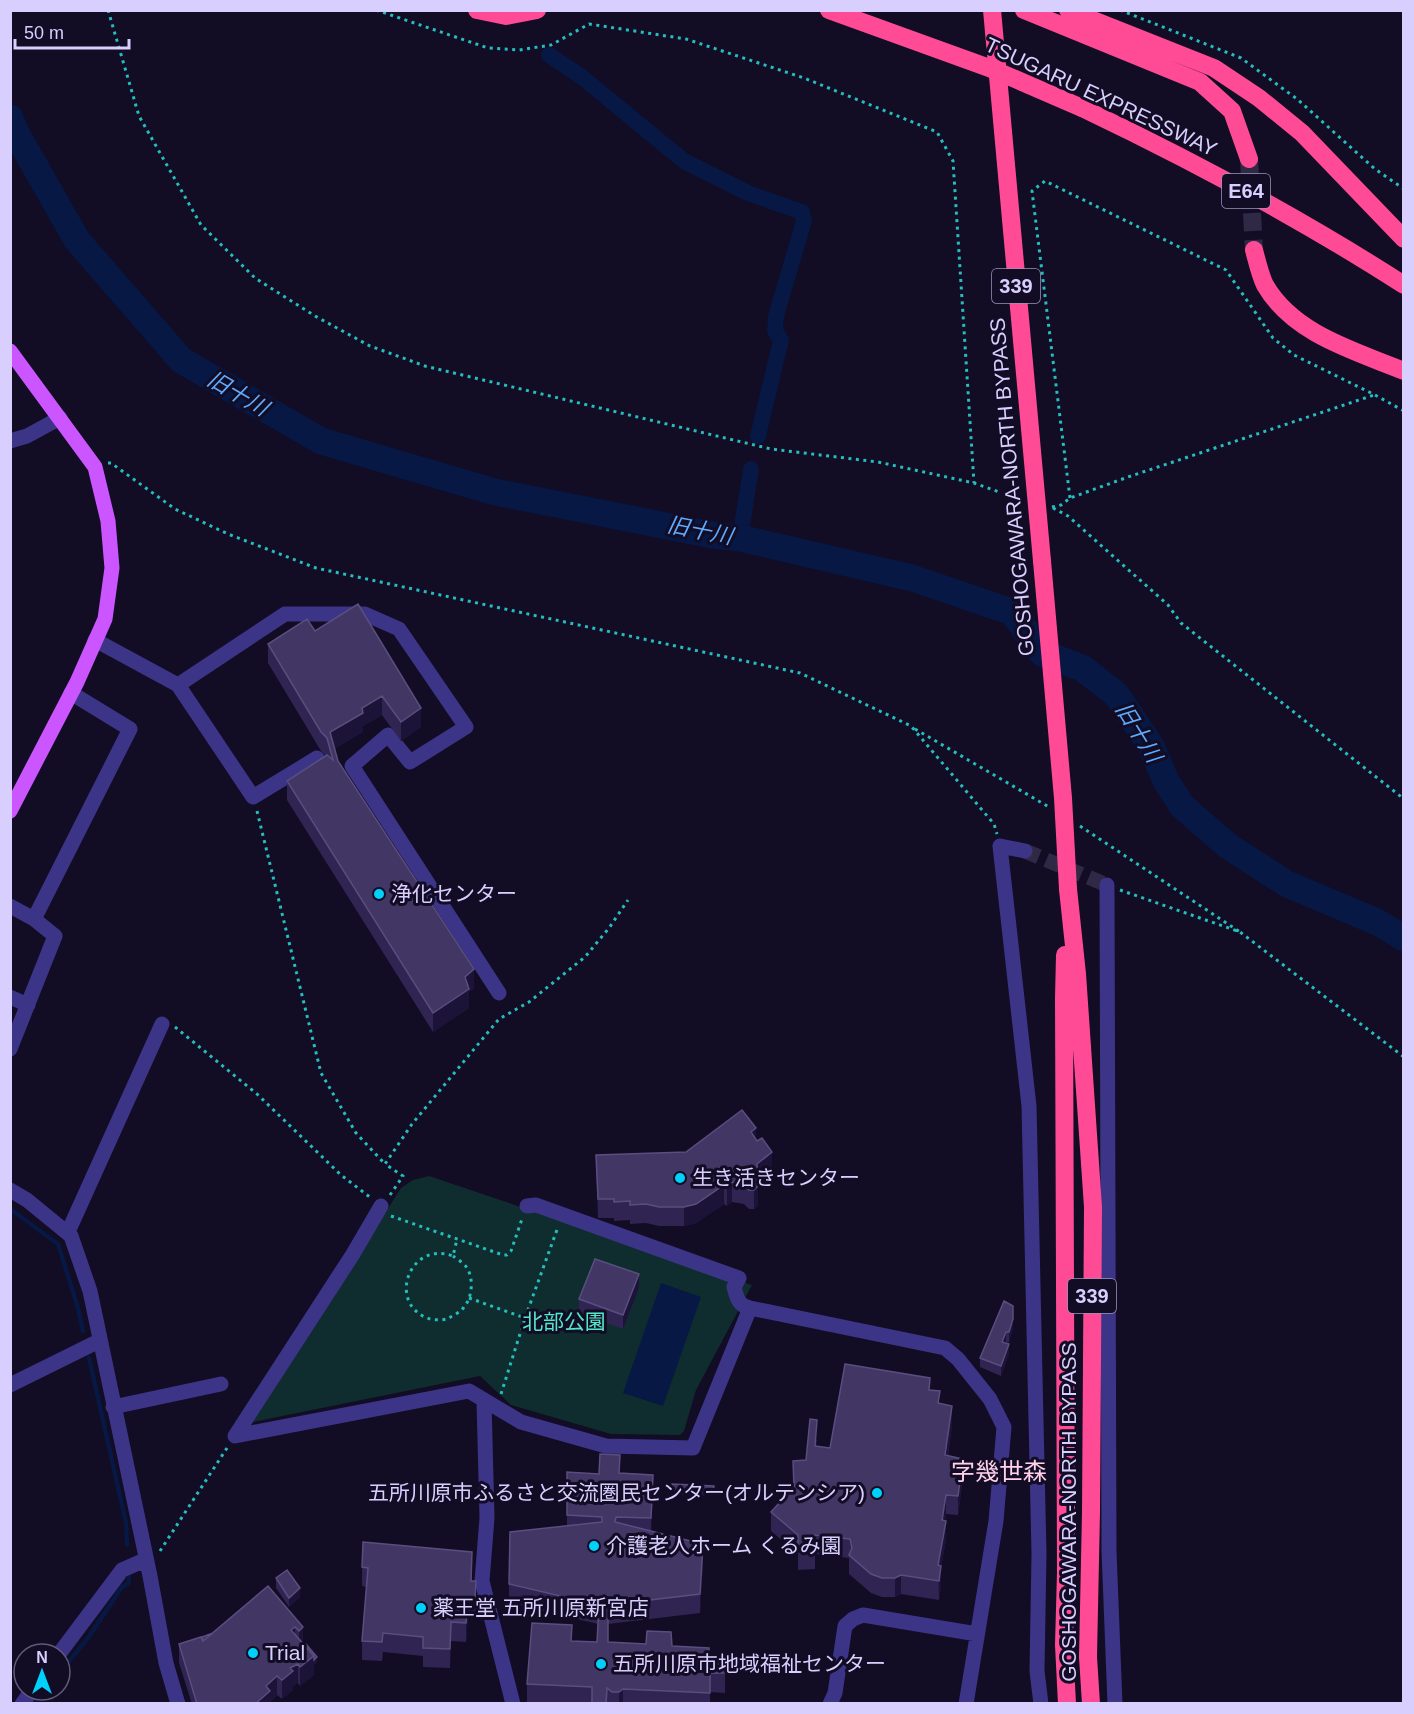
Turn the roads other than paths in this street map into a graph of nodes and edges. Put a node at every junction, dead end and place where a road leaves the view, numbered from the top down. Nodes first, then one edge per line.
1 (477, 10) edge
2 (537, 10) edge
3 (829, 10) edge
4 (992, 10) edge
5 (1024, 10) edge
6 (1068, 10) edge
7 (1249, 159) tunnel mouth
8 (1404, 239) edge
9 (1254, 250) tunnel mouth
10 (1404, 285) edge
11 (10, 351) edge
12 (1404, 371) edge
13 (60, 418) junction
14 (10, 441) edge
15 (95, 640) junction
16 (178, 685) junction
17 (71, 693) junction
18 (317, 758) edge
19 (10, 811) edge
20 (1025, 850) tunnel mouth
21 (1107, 885) road end
22 (1068, 889) junction
23 (10, 906) edge
24 (34, 919) junction
25 (499, 993) dead end
26 (10, 997) edge
27 (28, 1005) junction
28 (162, 1024) road end
29 (10, 1049) edge
30 (10, 1190) edge
31 (527, 1206) road end
32 (380, 1208) road end
33 (68, 1232) junction
34 (750, 1308) junction
35 (99, 1341) junction
36 (11, 1383) edge
37 (221, 1384) dead end
38 (490, 1404) junction
39 (113, 1407) junction
40 (145, 1560) junction
41 (977, 1634) junction
42 (68, 1642) edge
43 (178, 1704) edge
44 (513, 1704) edge
45 (831, 1704) edge
46 (966, 1704) edge
47 (1041, 1704) edge
48 (1067, 1704) edge
49 (1091, 1704) edge
50 (1114, 1704) edge

1 - 2 highway
3 - 10 highway, TSUGARU EXPRESSWAY / E64, bridge
4 - 22 highway, GOSHOGAWARA-NORTH BYPASS / 339, bridge
5 - 7 highway
6 - 8 highway
9 - 12 highway
11 - 13 main road
13 - 14 street
13 - 15 main road
15 - 16 street
15 - 17 main road
16 - 18 street
16 - 25 street
17 - 19 main road
17 - 24 street
20 - 47 street
21 - 50 street
22 - 48 highway, GOSHOGAWARA-NORTH BYPASS / 339
22 - 49 highway, GOSHOGAWARA-NORTH BYPASS / 339
23 - 24 street
24 - 27 street
26 - 27 street
27 - 29 street
28 - 33 street
30 - 33 street
31 - 34 street
32 - 38 street
33 - 35 street
34 - 38 street
34 - 41 street
35 - 36 street
35 - 39 street
37 - 39 street
38 - 44 street
39 - 40 street
40 - 42 street
40 - 43 street
41 - 45 street
41 - 46 street

